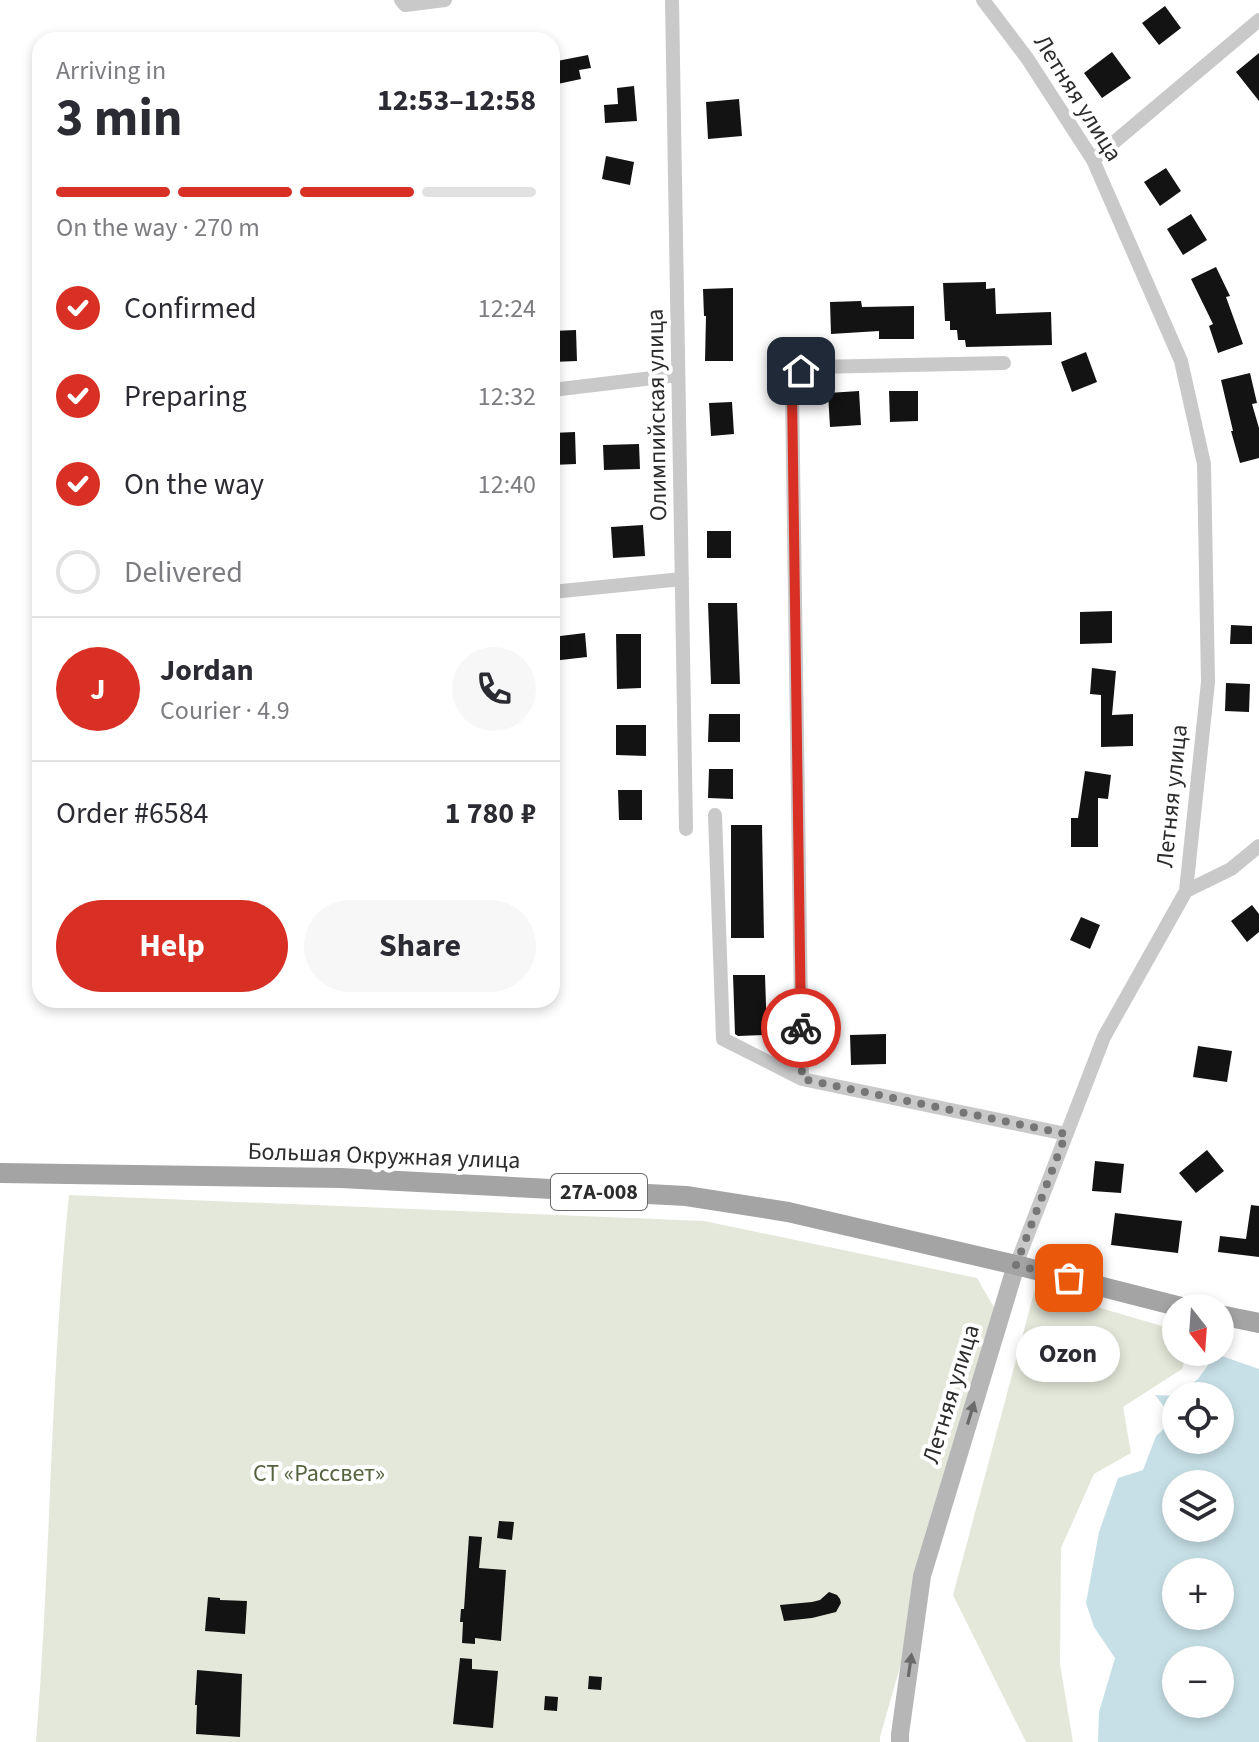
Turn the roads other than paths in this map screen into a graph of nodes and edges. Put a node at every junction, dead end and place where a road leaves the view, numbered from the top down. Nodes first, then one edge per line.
1 (401, 0) edge
2 (445, 0) edge
3 (672, 0) edge
4 (983, 0) edge
5 (1259, 20) edge
6 (1093, 160) junction
7 (1004, 363) dead end
8 (678, 375) junction
9 (560, 389) edge
10 (682, 579) junction
11 (560, 591) edge
12 (715, 815) dead end
13 (686, 829) dead end
14 (1259, 846) edge
15 (1186, 891) junction
16 (802, 1079) junction
17 (1066, 1134) junction
18 (0, 1173) edge
19 (1016, 1265) junction
20 (1162, 1302) edge
21 (1234, 1318) edge
22 (1259, 1323) edge
23 (900, 1742) edge

1 - 2 street
3 - 8 street, Олимпийская улица
4 - 6 street, Летняя улица
5 - 6 street
6 - 15 street, Летняя улица
7 - 16 street
8 - 9 street
8 - 10 street, Олимпийская улица
10 - 11 street
10 - 13 street, Олимпийская улица
12 - 16 street
14 - 15 street
15 - 17 street, Летняя улица
16 - 17 street
17 - 19 street, Летняя улица
18 - 19 main road, Большая Окружная улица / 27А-008
19 - 20 main road, Большая Окружная улица / 27А-008
23 -> 19 street, Летняя улица
21 - 22 main road

